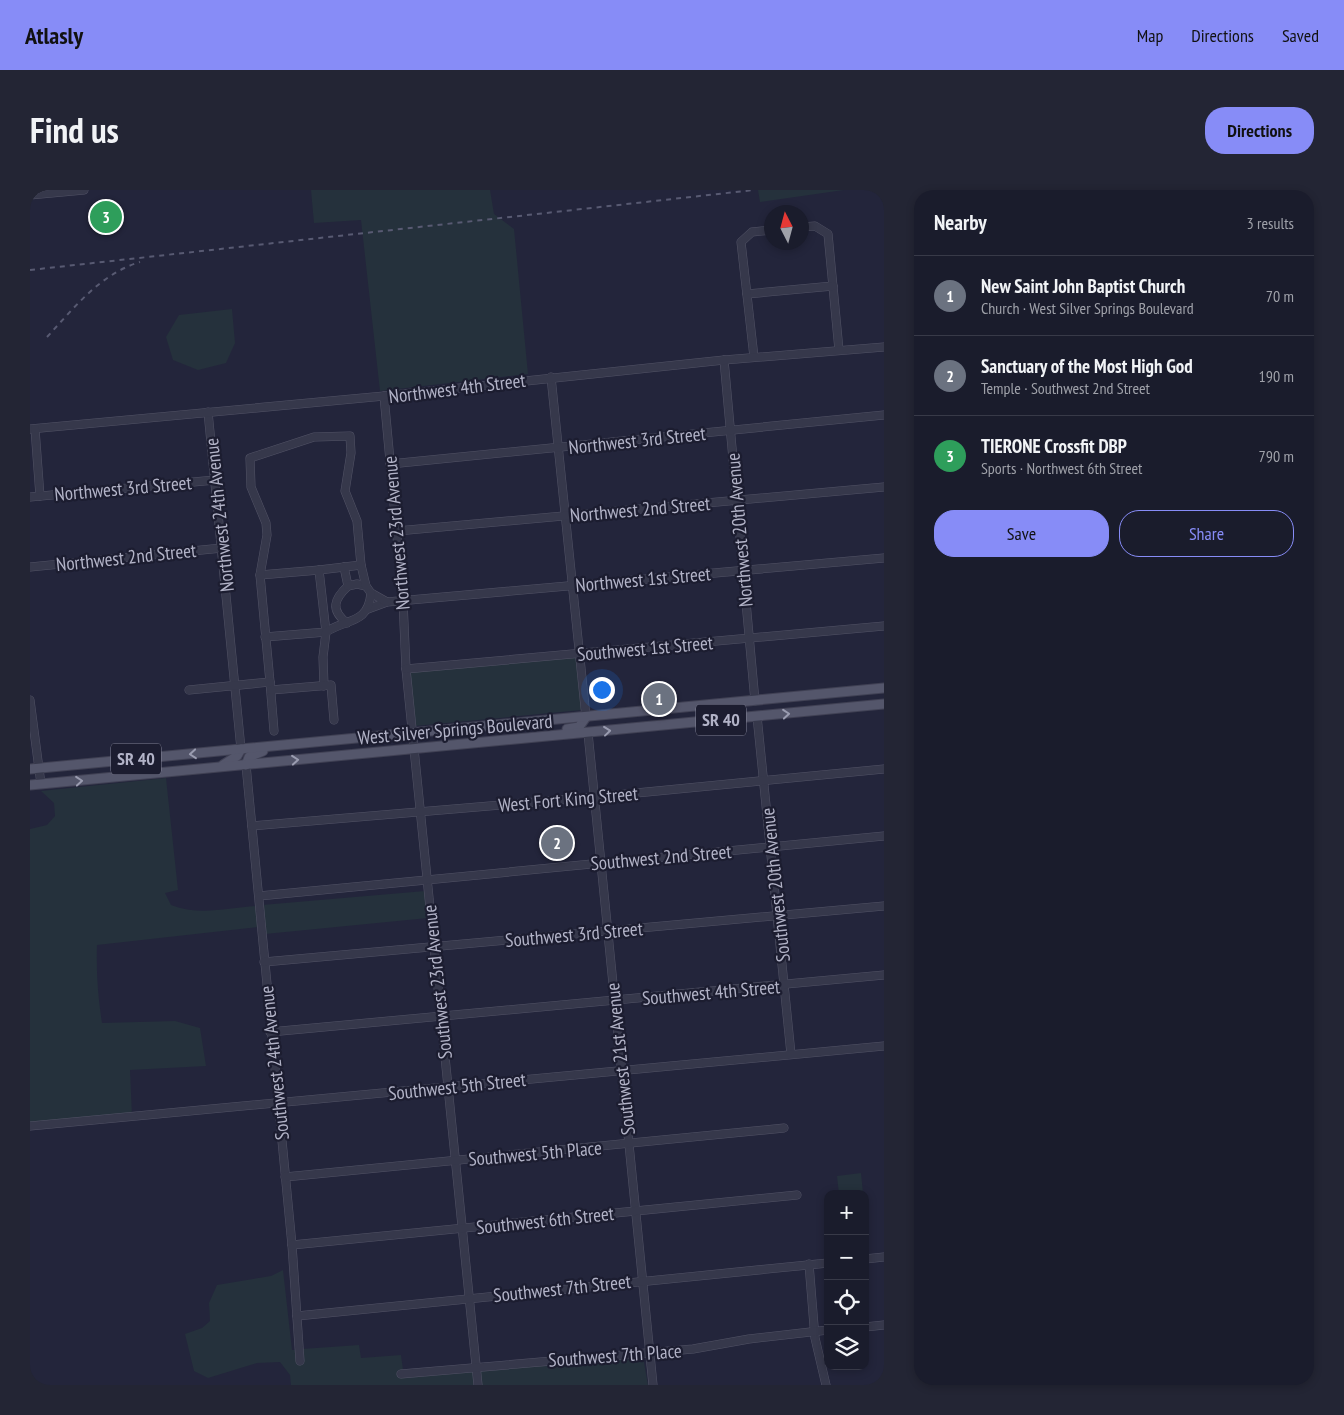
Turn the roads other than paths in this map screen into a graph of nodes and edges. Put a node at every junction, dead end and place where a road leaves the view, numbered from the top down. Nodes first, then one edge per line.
1 (84, 190) edge
2 (30, 196) edge
3 (809, 226) edge
4 (764, 231) edge
5 (833, 286) junction
6 (747, 294) junction
7 (884, 346) edge
8 (839, 350) junction
9 (754, 357) junction
10 (724, 360) junction
11 (551, 377) junction
12 (384, 396) junction
13 (208, 412) junction
14 (884, 415) edge
15 (32, 429) edge
16 (730, 430) junction
17 (558, 448) junction
18 (390, 464) junction
19 (215, 480) junction
20 (884, 487) edge
21 (40, 496) junction
22 (30, 497) edge
23 (737, 500) junction
24 (565, 516) junction
25 (397, 531) junction
26 (222, 548) junction
27 (884, 558) edge
28 (361, 565) junction
29 (30, 567) edge
30 (344, 567) junction
31 (319, 570) junction
32 (743, 570) junction
33 (260, 575) junction
34 (348, 586) junction
35 (366, 586) junction
36 (572, 586) junction
37 (371, 593) junction
38 (402, 600) junction
39 (387, 602) junction
40 (368, 609) junction
41 (347, 623) junction
42 (884, 626) edge
43 (326, 632) junction
44 (265, 637) junction
45 (749, 638) junction
46 (579, 653) junction
47 (406, 669) junction
48 (235, 685) junction
49 (270, 686) junction
50 (324, 686) junction
51 (884, 688) edge
52 (189, 690) dead end
53 (773, 699) junction
54 (30, 700) edge
55 (755, 701) junction
56 (884, 704) edge
57 (643, 711) junction
58 (757, 716) junction
59 (586, 717) junction
60 (738, 718) junction
61 (334, 720) dead end
62 (274, 731) dead end
63 (588, 732) junction
64 (413, 733) junction
65 (514, 740) junction
66 (273, 746) junction
67 (241, 749) junction
68 (415, 749) junction
69 (246, 765) junction
70 (219, 767) junction
71 (35, 769) edge
72 (884, 769) edge
73 (764, 780) junction
74 (41, 784) junction
75 (30, 785) edge
76 (595, 797) junction
77 (419, 811) junction
78 (252, 826) junction
79 (884, 836) edge
80 (771, 847) junction
81 (601, 863) junction
82 (427, 879) junction
83 (259, 896) junction
84 (884, 906) edge
85 (778, 916) junction
86 (607, 931) junction
87 (434, 947) junction
88 (264, 962) junction
89 (884, 975) edge
90 (785, 985) junction
91 (614, 1001) junction
92 (441, 1017) junction
93 (270, 1032) junction
94 (884, 1046) edge
95 (791, 1054) junction
96 (621, 1070) junction
97 (448, 1088) junction
98 (278, 1104) junction
99 (30, 1126) edge
100 (784, 1128) dead end
101 (629, 1144) junction
102 (456, 1160) junction
103 (285, 1177) junction
104 (797, 1195) dead end
105 (636, 1211) junction
106 (462, 1228) junction
107 (292, 1245) junction
108 (884, 1257) edge
109 (869, 1259) edge
110 (824, 1263) edge
111 (809, 1264) junction
112 (642, 1280) junction
113 (469, 1298) junction
114 (297, 1316) junction
115 (884, 1325) edge
116 (869, 1327) edge
117 (824, 1331) edge
118 (816, 1332) junction
119 (649, 1352) junction
120 (300, 1361) dead end
121 (477, 1366) junction
122 (401, 1374) dead end
123 (478, 1385) edge
124 (653, 1385) edge
125 (826, 1385) edge

1 - 2 street
3 - 5 street
4 - 6 street
5 - 6 street
5 - 8 street
6 - 9 street
7 - 8 street, Northwest 4th Street
8 - 9 street, Northwest 4th Street
9 - 10 street, Northwest 4th Street
10 - 11 street, Northwest 4th Street
10 - 16 street, Northwest 20th Avenue
11 - 12 street, Northwest 4th Street
11 - 17 street
12 - 13 street, Northwest 4th Street
12 - 18 street, Northwest 23rd Avenue
13 - 15 street, Northwest 4th Street
13 - 19 street, Northwest 24th Avenue
14 - 16 street, Northwest 3rd Street
15 - 21 street
16 - 17 street, Northwest 3rd Street
16 - 23 street, Northwest 20th Avenue
17 - 18 street, Northwest 3rd Street
17 - 24 street
18 - 25 street, Northwest 23rd Avenue
19 - 21 street, Northwest 3rd Street
19 - 26 street, Northwest 24th Avenue
20 - 23 street, Northwest 2nd Street
21 - 22 street, Northwest 3rd Street
23 - 24 street, Northwest 2nd Street
23 - 32 street, Northwest 20th Avenue
24 - 25 street, Northwest 2nd Street
24 - 36 street
25 - 38 street, Northwest 23rd Avenue
26 - 29 street, Northwest 2nd Street
26 - 48 street, Northwest 24th Avenue
27 - 32 street, Northwest 1st Street
28 - 30 street
28 - 33 street
28 - 35 street
30 - 31 street
30 - 34 street
31 - 33 street
31 - 43 street
32 - 36 street, Northwest 1st Street
32 - 45 street, Northwest 20th Avenue
33 - 44 street
34 - 35 street
34 - 41 street
35 - 37 street
36 - 38 street, Northwest 1st Street
36 - 46 street
37 - 39 street
37 - 40 street
38 - 39 street, Northwest 1st Street
38 - 47 street, Northwest 23rd Avenue
39 - 40 street, Northwest 1st Street
40 - 41 street
41 - 43 street
42 - 45 street, Southwest 1st Street
43 - 44 street
43 - 50 street
44 - 49 street
45 - 46 street, Southwest 1st Street
45 - 55 street, Northwest 20th Avenue
46 - 47 street, Southwest 1st Street
46 - 59 street
47 - 64 street, Southwest 23rd Avenue
48 - 49 street
48 - 52 street
48 - 67 street
49 - 50 street
49 - 62 street
50 - 61 street
51 - 53 main road, West Silver Springs Boulevard / SR 40
53 - 55 main road, West Silver Springs Boulevard / SR 40
53 - 58 main road
54 - 71 street
55 - 57 main road, West Silver Springs Boulevard / SR 40
55 - 60 main road
58 -> 56 main road, West Silver Springs Boulevard / SR 40
57 - 59 main road, West Silver Springs Boulevard / SR 40
57 - 63 main road
58 - 60 main road, West Silver Springs Boulevard / SR 40
58 - 73 street, Southwest 20th Avenue
59 - 64 main road, West Silver Springs Boulevard / SR 40
59 - 65 main road
63 -> 60 main road, West Silver Springs Boulevard / SR 40
63 - 65 main road, West Silver Springs Boulevard / SR 40
63 - 76 street, Southwest 21st Avenue
64 - 66 main road, West Silver Springs Boulevard / SR 40
64 - 68 street, Southwest 23rd Avenue
65 - 68 main road, West Silver Springs Boulevard / SR 40
66 - 67 main road, West Silver Springs Boulevard / SR 40
66 - 69 main road
67 - 70 main road
67 -> 71 main road, West Silver Springs Boulevard / SR 40
69 -> 68 main road, West Silver Springs Boulevard / SR 40
68 - 77 street, Southwest 23rd Avenue
69 - 70 main road, West Silver Springs Boulevard / SR 40
69 - 78 street, Southwest 24th Avenue
74 -> 70 main road, West Silver Springs Boulevard / SR 40
71 - 74 street
72 - 73 street, West Fort King Street
73 - 76 street, West Fort King Street
73 - 80 street, Southwest 20th Avenue
74 - 75 main road, West Silver Springs Boulevard / SR 40
76 - 77 street, West Fort King Street
76 - 81 street, Southwest 21st Avenue
77 - 78 street, West Fort King Street
77 - 82 street, Southwest 23rd Avenue
78 - 83 street, Southwest 24th Avenue
79 - 80 street, Southwest 2nd Street
80 - 81 street, Southwest 2nd Street
80 - 85 street, Southwest 20th Avenue
81 - 82 street, Southwest 2nd Street
81 - 86 street, Southwest 21st Avenue
82 - 83 street, Southwest 2nd Street
82 - 87 street, Southwest 23rd Avenue
83 - 88 street, Southwest 24th Avenue
84 - 85 street, Southwest 3rd Street
85 - 86 street, Southwest 3rd Street
85 - 90 street, Southwest 20th Avenue
86 - 87 street, Southwest 3rd Street
86 - 91 street, Southwest 21st Avenue
87 - 88 street, Southwest 3rd Street
87 - 92 street, Southwest 23rd Avenue
88 - 93 street, Southwest 24th Avenue
89 - 90 street, Southwest 4th Street
90 - 91 street, Southwest 4th Street
90 - 95 street, Southwest 20th Avenue
91 - 92 street, Southwest 4th Street
91 - 96 street, Southwest 21st Avenue
92 - 93 street, Southwest 4th Street
92 - 97 street, Southwest 23rd Avenue
93 - 98 street, Southwest 24th Avenue
94 - 95 street, Southwest 5th Street
95 - 96 street, Southwest 5th Street
96 - 97 street, Southwest 5th Street
96 - 101 street, Southwest 21st Avenue
97 - 98 street, Southwest 5th Street
97 - 102 street, Southwest 23rd Avenue
98 - 99 street, Southwest 5th Street
98 - 103 street, Southwest 24th Avenue
100 - 101 street, Southwest 5th Place
101 - 102 street, Southwest 5th Place
101 - 105 street, Southwest 21st Avenue
102 - 103 street, Southwest 5th Place
102 - 106 street, Southwest 23rd Avenue
103 - 107 street, Southwest 24th Avenue
104 - 105 street, Southwest 6th Street
105 - 106 street, Southwest 6th Street
105 - 112 street, Southwest 21st Avenue
106 - 107 street, Southwest 6th Street
106 - 113 street, Southwest 23rd Avenue
107 - 114 street, Southwest 24th Avenue
108 - 109 street
110 - 111 street, Southwest 7th Street
111 - 112 street, Southwest 7th Street
111 - 118 street
112 - 113 street, Southwest 7th Street
112 - 119 street, Southwest 21st Avenue
113 - 114 street, Southwest 7th Street
113 - 121 street, Southwest 23rd Avenue
114 - 120 street, Southwest 24th Avenue
115 - 116 street
117 - 118 street, Southwest 7th Place
118 - 119 street, Southwest 7th Place
118 - 125 street
119 - 121 street, Southwest 7th Place
119 - 124 street, Southwest 21st Avenue
121 - 122 street, Southwest 7th Place
121 - 123 street, Southwest 23rd Avenue

